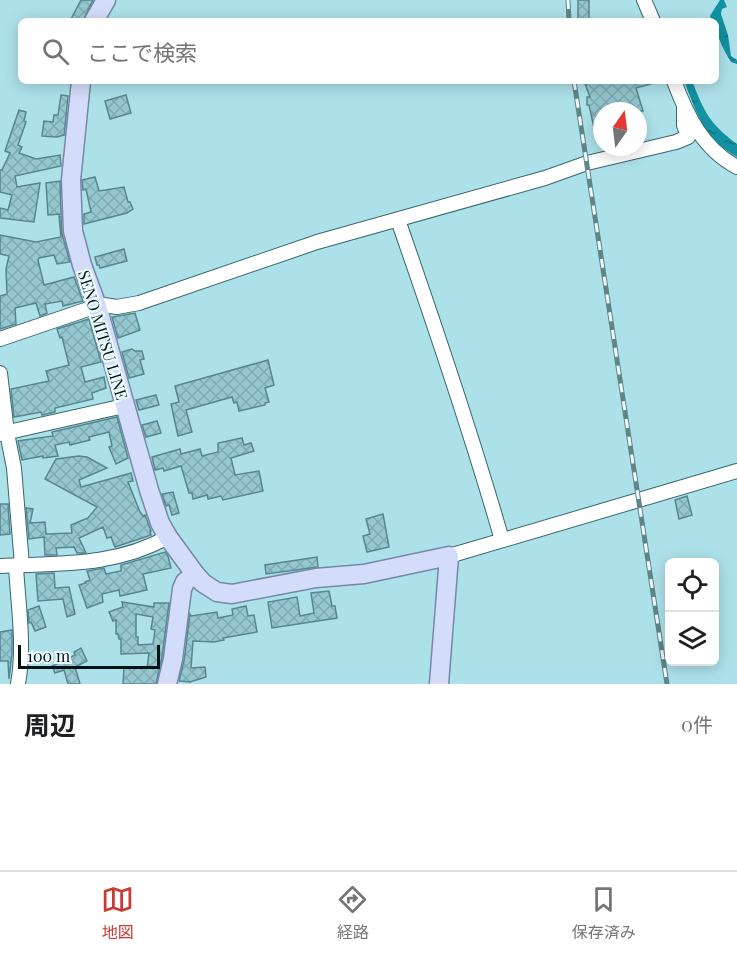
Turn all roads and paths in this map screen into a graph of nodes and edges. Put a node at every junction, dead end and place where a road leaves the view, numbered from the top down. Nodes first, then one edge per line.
1 (106, 0) edge
2 (645, 0) edge
3 (96, 18) edge
4 (652, 18) edge
5 (81, 84) edge
6 (675, 84) edge
7 (684, 107) junction
8 (737, 167) edge
9 (398, 220) junction
10 (98, 306) junction
11 (0, 339) edge
12 (0, 373) edge
13 (124, 406) junction
14 (4, 433) edge
15 (737, 471) edge
16 (168, 537) junction
17 (502, 540) junction
18 (449, 556) junction
19 (0, 566) edge
20 (19, 566) junction
21 (195, 574) junction
22 (18, 684) edge
23 (167, 684) edge
24 (439, 684) edge

1 - 3 main road
2 - 4 street
5 - 10 main road, SENO MITSU LINE
6 - 7 street
7 - 8 street
7 - 9 street
9 - 10 street
9 - 17 street
10 - 11 street
10 - 13 main road, SENO MITSU LINE
12 - 14 street
13 - 14 street
13 - 16 main road, SENO MITSU LINE
14 - 20 street
15 - 17 street
16 - 20 street
16 - 21 main road, SENO MITSU LINE
17 - 18 street
18 - 21 main road, SENO MITSU LINE
18 - 24 main road
19 - 20 street
20 - 22 street
21 - 23 main road

